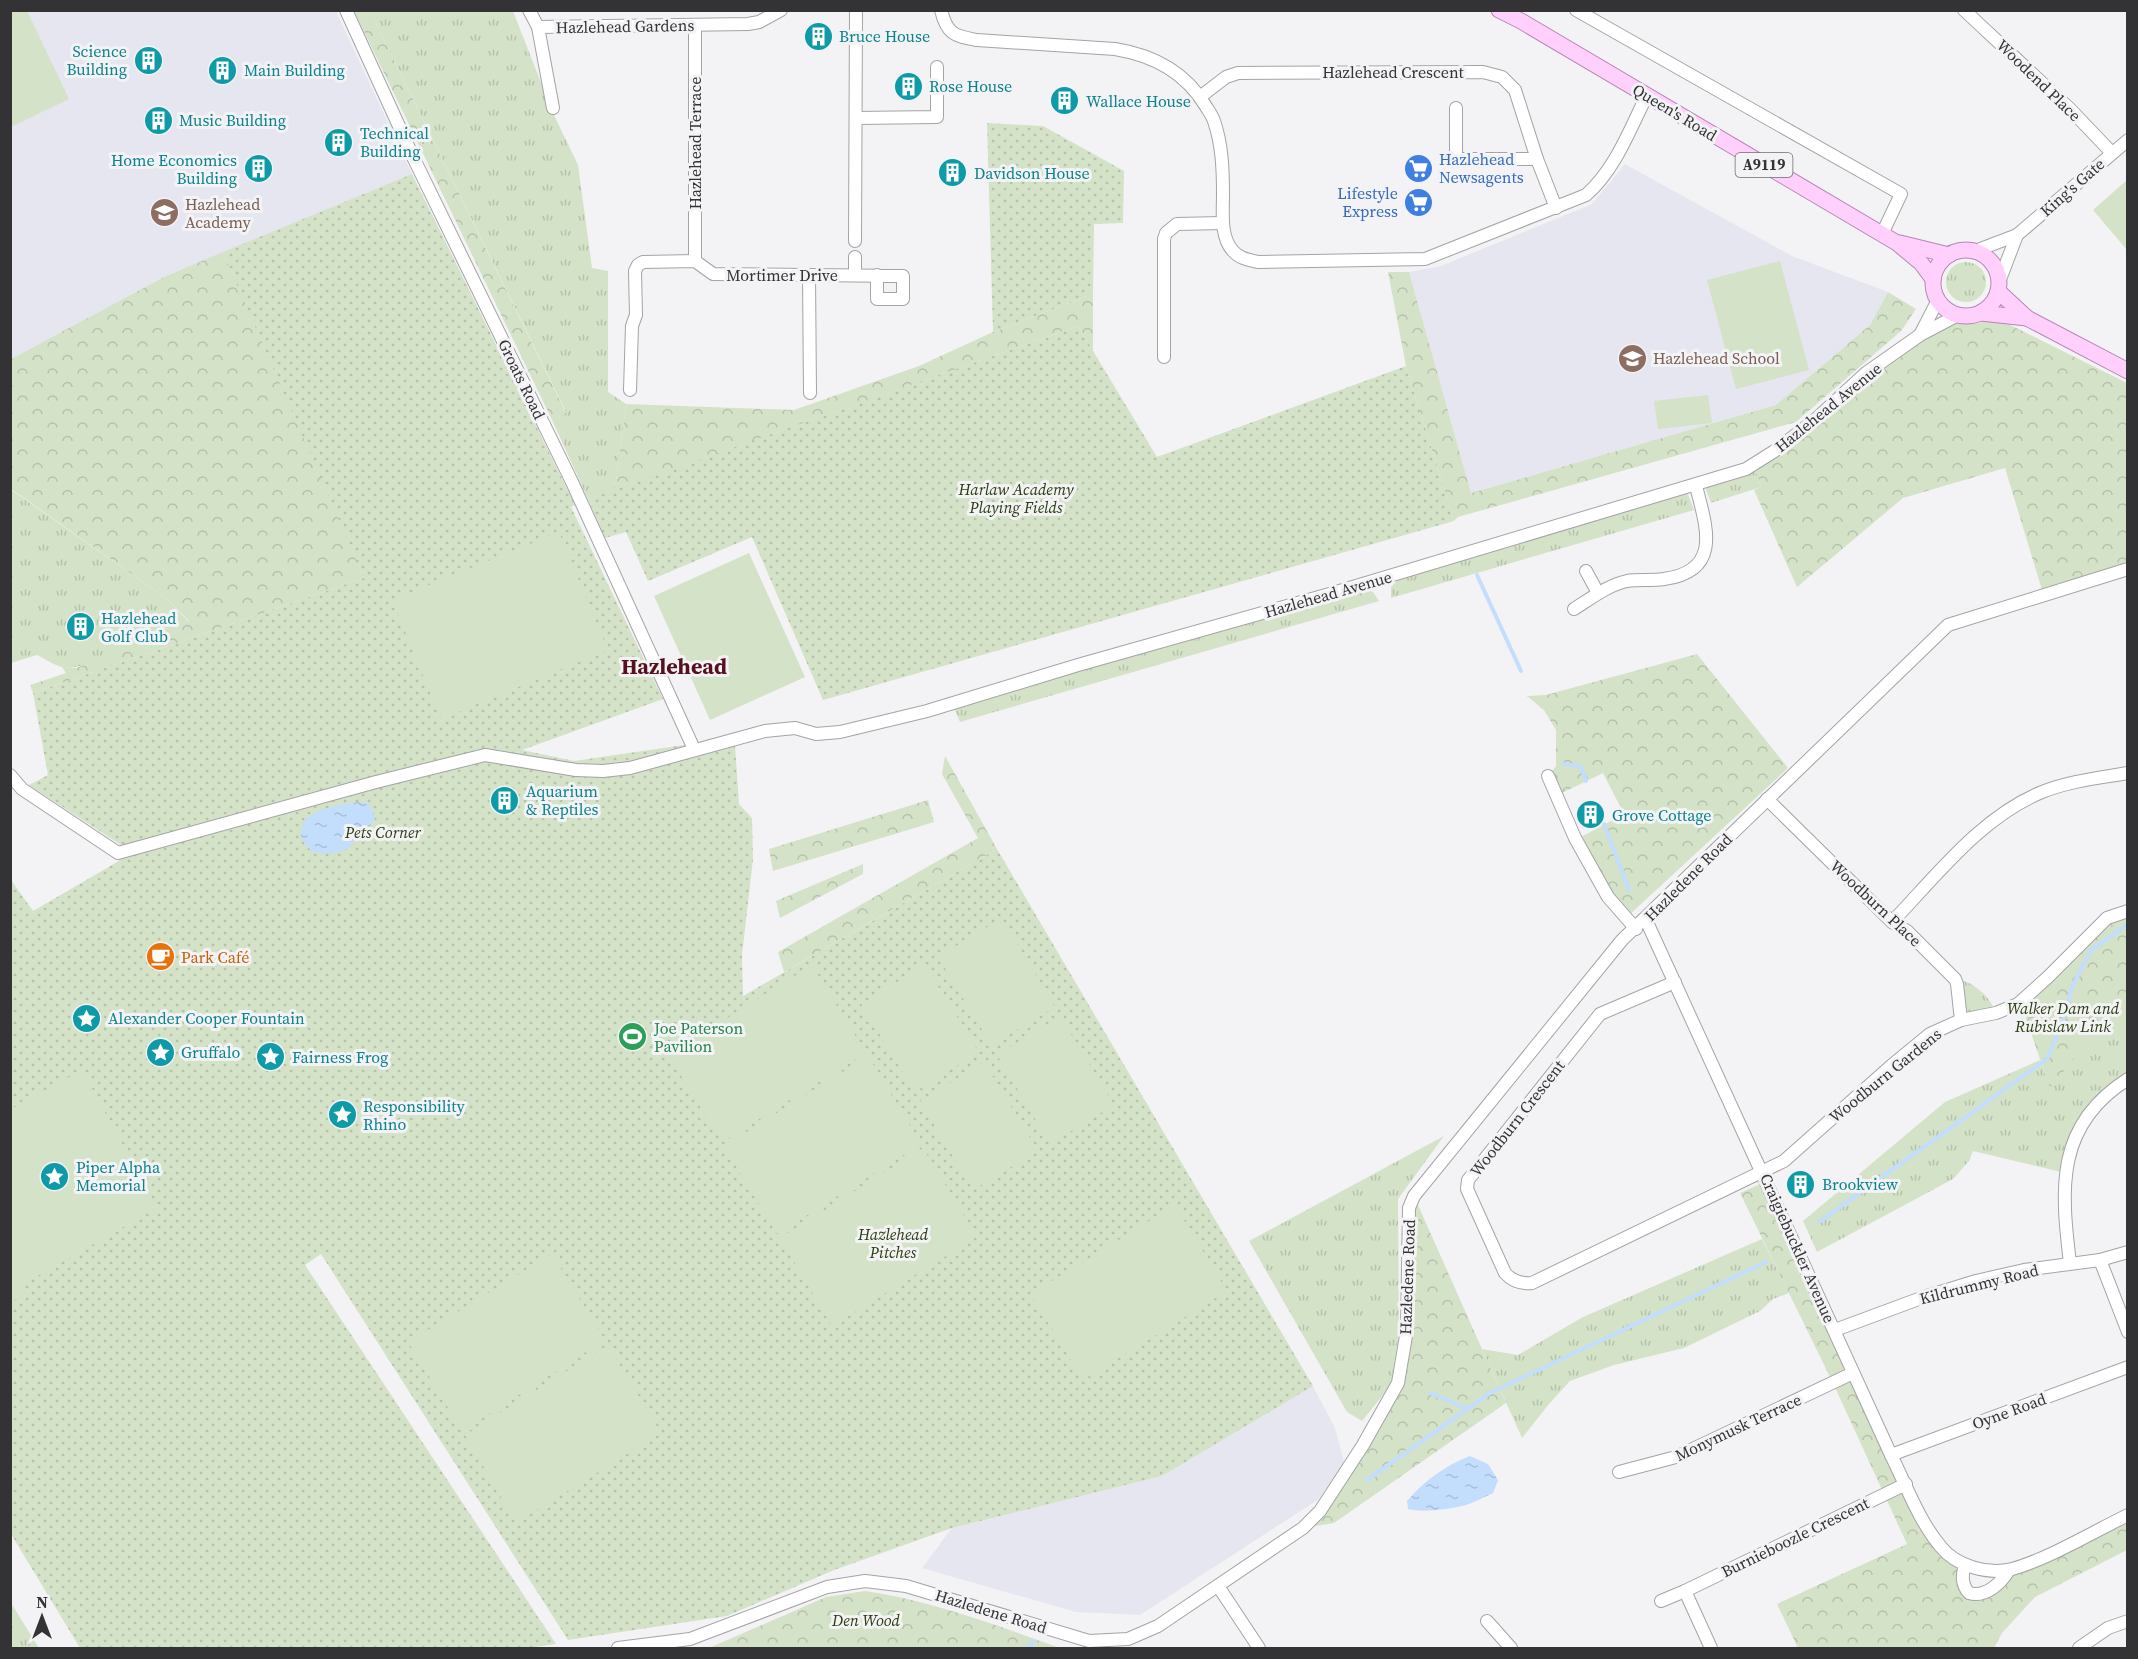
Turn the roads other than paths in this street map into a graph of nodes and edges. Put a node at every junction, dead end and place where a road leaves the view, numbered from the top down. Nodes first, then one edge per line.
1 (346, 10) edge
2 (529, 10) edge
3 (781, 10) edge
4 (855, 10) edge
5 (941, 10) edge
6 (1498, 10) edge
7 (1576, 10) edge
8 (1964, 10) edge
9 (695, 25) junction
10 (538, 27) junction
11 (937, 67) dead end
12 (1647, 95) junction
13 (1200, 97) junction
14 (553, 108) dead end
15 (1456, 108) dead end
16 (856, 118) junction
17 (2127, 140) edge
18 (2112, 153) junction
19 (1537, 159) junction
20 (1556, 208) junction
21 (1223, 223) junction
22 (1885, 228) junction
23 (2017, 235) junction
24 (855, 241) dead end
25 (1897, 243) junction
26 (1975, 252) junction
27 (1949, 255) junction
28 (855, 257) dead end
29 (695, 261) junction
30 (809, 275) junction
31 (855, 275) junction
32 (878, 275) dead end
33 (1933, 279) junction
34 (1999, 286) junction
35 (1938, 300) junction
36 (1981, 313) junction
37 (1958, 315) junction
38 (2027, 318) junction
39 (1920, 335) junction
40 (1164, 357) dead end
41 (2127, 372) edge
42 (630, 390) dead end
43 (810, 393) dead end
44 (1696, 486) junction
45 (2127, 569) edge
46 (1586, 571) dead end
47 (1598, 593) junction
48 (1574, 609) dead end
49 (694, 749) junction
50 (2127, 773) edge
51 (10, 775) edge
52 (1548, 777) dead end
53 (1767, 799) junction
54 (2127, 911) edge
55 (1646, 920) junction
56 (1893, 922) junction
57 (1636, 929) junction
58 (1675, 982) junction
59 (1960, 1020) junction
60 (2127, 1079) edge
61 (1763, 1171) junction
62 (2127, 1252) edge
63 (2100, 1260) junction
64 (2070, 1263) junction
65 (1834, 1330) junction
66 (2127, 1332) edge
67 (2127, 1367) edge
68 (1853, 1373) junction
69 (1892, 1455) junction
70 (1619, 1472) dead end
71 (1906, 1484) junction
72 (2127, 1515) edge
73 (1965, 1565) junction
74 (2010, 1570) junction
75 (1218, 1586) junction
76 (1685, 1591) junction
77 (1661, 1601) dead end
78 (1487, 1621) dead end
79 (2127, 1621) edge
80 (618, 1648) edge
81 (1258, 1648) edge
82 (1511, 1648) edge
83 (1711, 1648) edge
84 (2079, 1648) edge

1 - 49 street, Groats Road
2 - 10 street, Hazlehead Gardens
3 - 9 street, Hazlehead Gardens
4 - 16 street
5 - 13 street
6 - 12 main road, Queen's Road / A9119
7 - 22 street
8 - 18 street, Woodend Place
9 - 10 street, Hazlehead Gardens
9 - 29 street, Hazlehead Terrace
10 - 14 street, Hazlehead Gardens
11 - 16 street
12 - 20 street
12 - 22 main road, Queen's Road / A9119
13 - 19 street, Hazlehead Crescent
13 - 21 street
15 - 19 street
16 - 24 street
17 - 18 street, King's Gate
18 - 23 street, King's Gate
19 - 20 street, Hazlehead Crescent
20 - 21 street
21 - 40 street
22 - 25 main road, Queen's Road / A9119
23 - 26 street, King's Gate
23 - 34 street, King's Gate
25 - 27 main road, Queen's Road / A9119
25 - 33 main road, Queen's Road / A9119
26 - 27 main road, A9119
26 - 34 main road
27 - 33 main road
28 - 31 street
29 - 30 street, Mortimer Drive
29 - 42 street, Mortimer Drive
30 - 31 street, Mortimer Drive
30 - 43 street
31 - 32 street, Mortimer Drive
33 - 35 main road, A9119
34 - 36 main road
34 - 38 main road
35 - 37 main road
35 - 39 street, Hazlehead Avenue
36 - 37 main road
36 - 38 main road
37 - 39 street, Hazlehead Avenue
38 - 41 main road
39 - 44 street, Hazlehead Avenue
44 - 47 street
44 - 49 street, Hazlehead Avenue
45 - 53 street, Hazledene Road
46 - 47 street
47 - 48 street
49 - 51 street, Hazlehead Avenue
50 - 56 street
52 - 57 street
53 - 55 street, Hazledene Road
53 - 56 street, Woodburn Place
54 - 59 street, Woodburn Gardens
55 - 57 street, Hazledene Road
55 - 58 street, Craigiebuckler Avenue
56 - 59 street, Woodburn Place
57 - 75 street, Hazledene Road
58 - 61 street, Craigiebuckler Avenue
58 - 61 street, Woodburn Crescent
59 - 61 street, Woodburn Gardens
60 - 64 street
61 - 65 street, Craigiebuckler Avenue
62 - 63 street, Kildrummy Road
63 - 64 street, Kildrummy Road
63 - 66 street
64 - 65 street, Kildrummy Road
65 - 68 street, Craigiebuckler Avenue
67 - 69 street, Oyne Road
68 - 69 street, Craigiebuckler Avenue
68 - 70 street, Monymusk Terrace
69 - 71 street, Craigiebuckler Avenue
71 - 73 street, Craigiebuckler Avenue
71 - 76 street, Burnieboozle Crescent
72 - 74 street, Craigiebuckler Avenue
73 - 74 street, Craigiebuckler Avenue
73 - 74 street, Craigiebuckler Avenue
75 - 80 street, Hazledene Road
75 - 81 street
76 - 77 street, Burnieboozle Crescent
76 - 83 street
78 - 82 street
79 - 84 street

